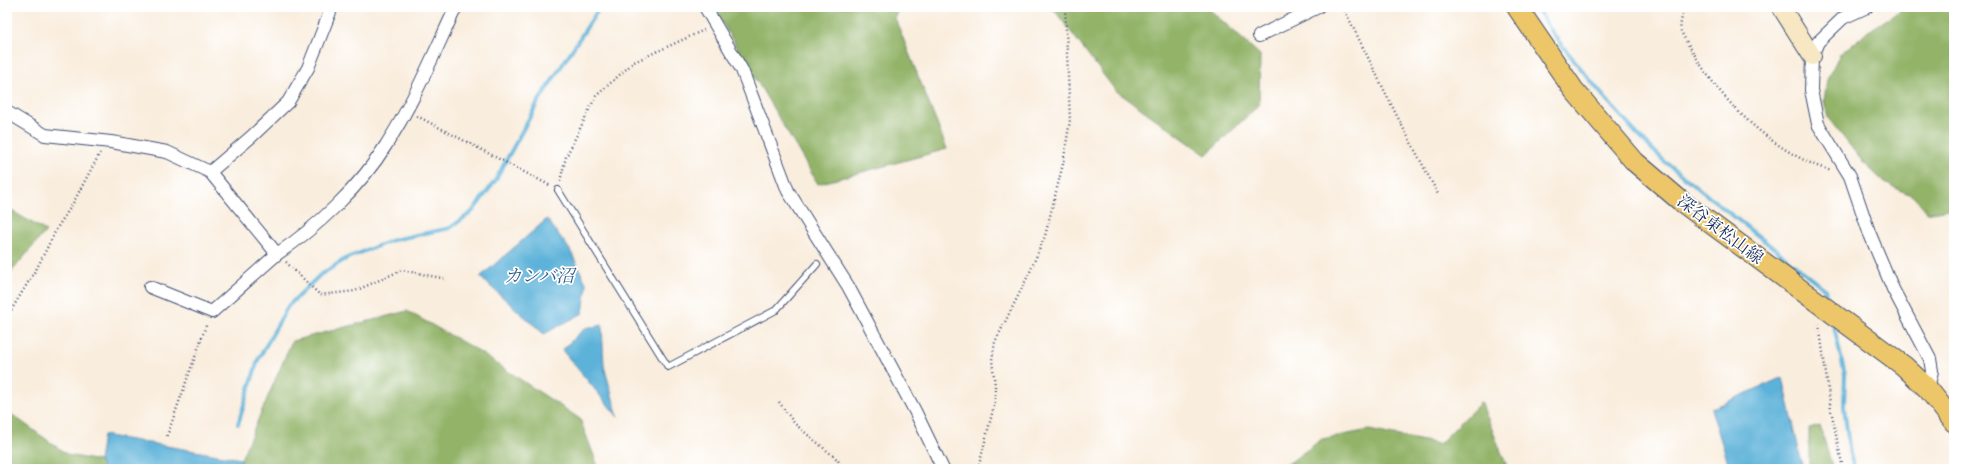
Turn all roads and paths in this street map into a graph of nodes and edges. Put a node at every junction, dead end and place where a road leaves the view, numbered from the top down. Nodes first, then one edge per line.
1 (332, 7) edge
2 (456, 7) edge
3 (705, 7) edge
4 (1066, 7) edge
5 (1318, 7) edge
6 (1344, 7) edge
7 (1517, 7) edge
8 (1685, 7) edge
9 (1781, 7) edge
10 (1867, 7) edge
11 (715, 25) junction
12 (1259, 36) dead end
13 (1812, 56) junction
14 (406, 110) junction
15 (7, 112) edge
16 (106, 142) junction
17 (210, 172) junction
18 (1850, 176) junction
19 (558, 190) junction
20 (1439, 196) dead end
21 (276, 254) junction
22 (817, 264) dead end
23 (446, 279) dead end
24 (150, 287) dead end
25 (1816, 302) junction
26 (212, 312) junction
27 (7, 317) edge
28 (1928, 389) junction
29 (779, 402) dead end
30 (1954, 422) edge
31 (166, 436) dead end
32 (841, 469) edge
33 (943, 469) edge
34 (978, 469) edge
35 (1843, 469) edge

1 - 17 street
2 - 14 street
3 - 11 street
4 - 34 path
5 - 12 street
6 - 20 path
7 - 25 main road, 深谷東松山線
8 - 18 path
9 - 13 street
10 - 13 street
11 - 19 path
11 - 33 street
13 - 18 street
14 - 19 path
14 - 21 street
15 - 16 street
16 - 17 street
16 - 27 path
17 - 21 street
18 - 28 street
19 - 22 lane
21 - 23 path
21 - 26 street
24 - 26 street
25 - 28 main road, 深谷東松山線
25 - 35 path
26 - 31 path
28 - 30 main road, 深谷東松山線
29 - 32 path

